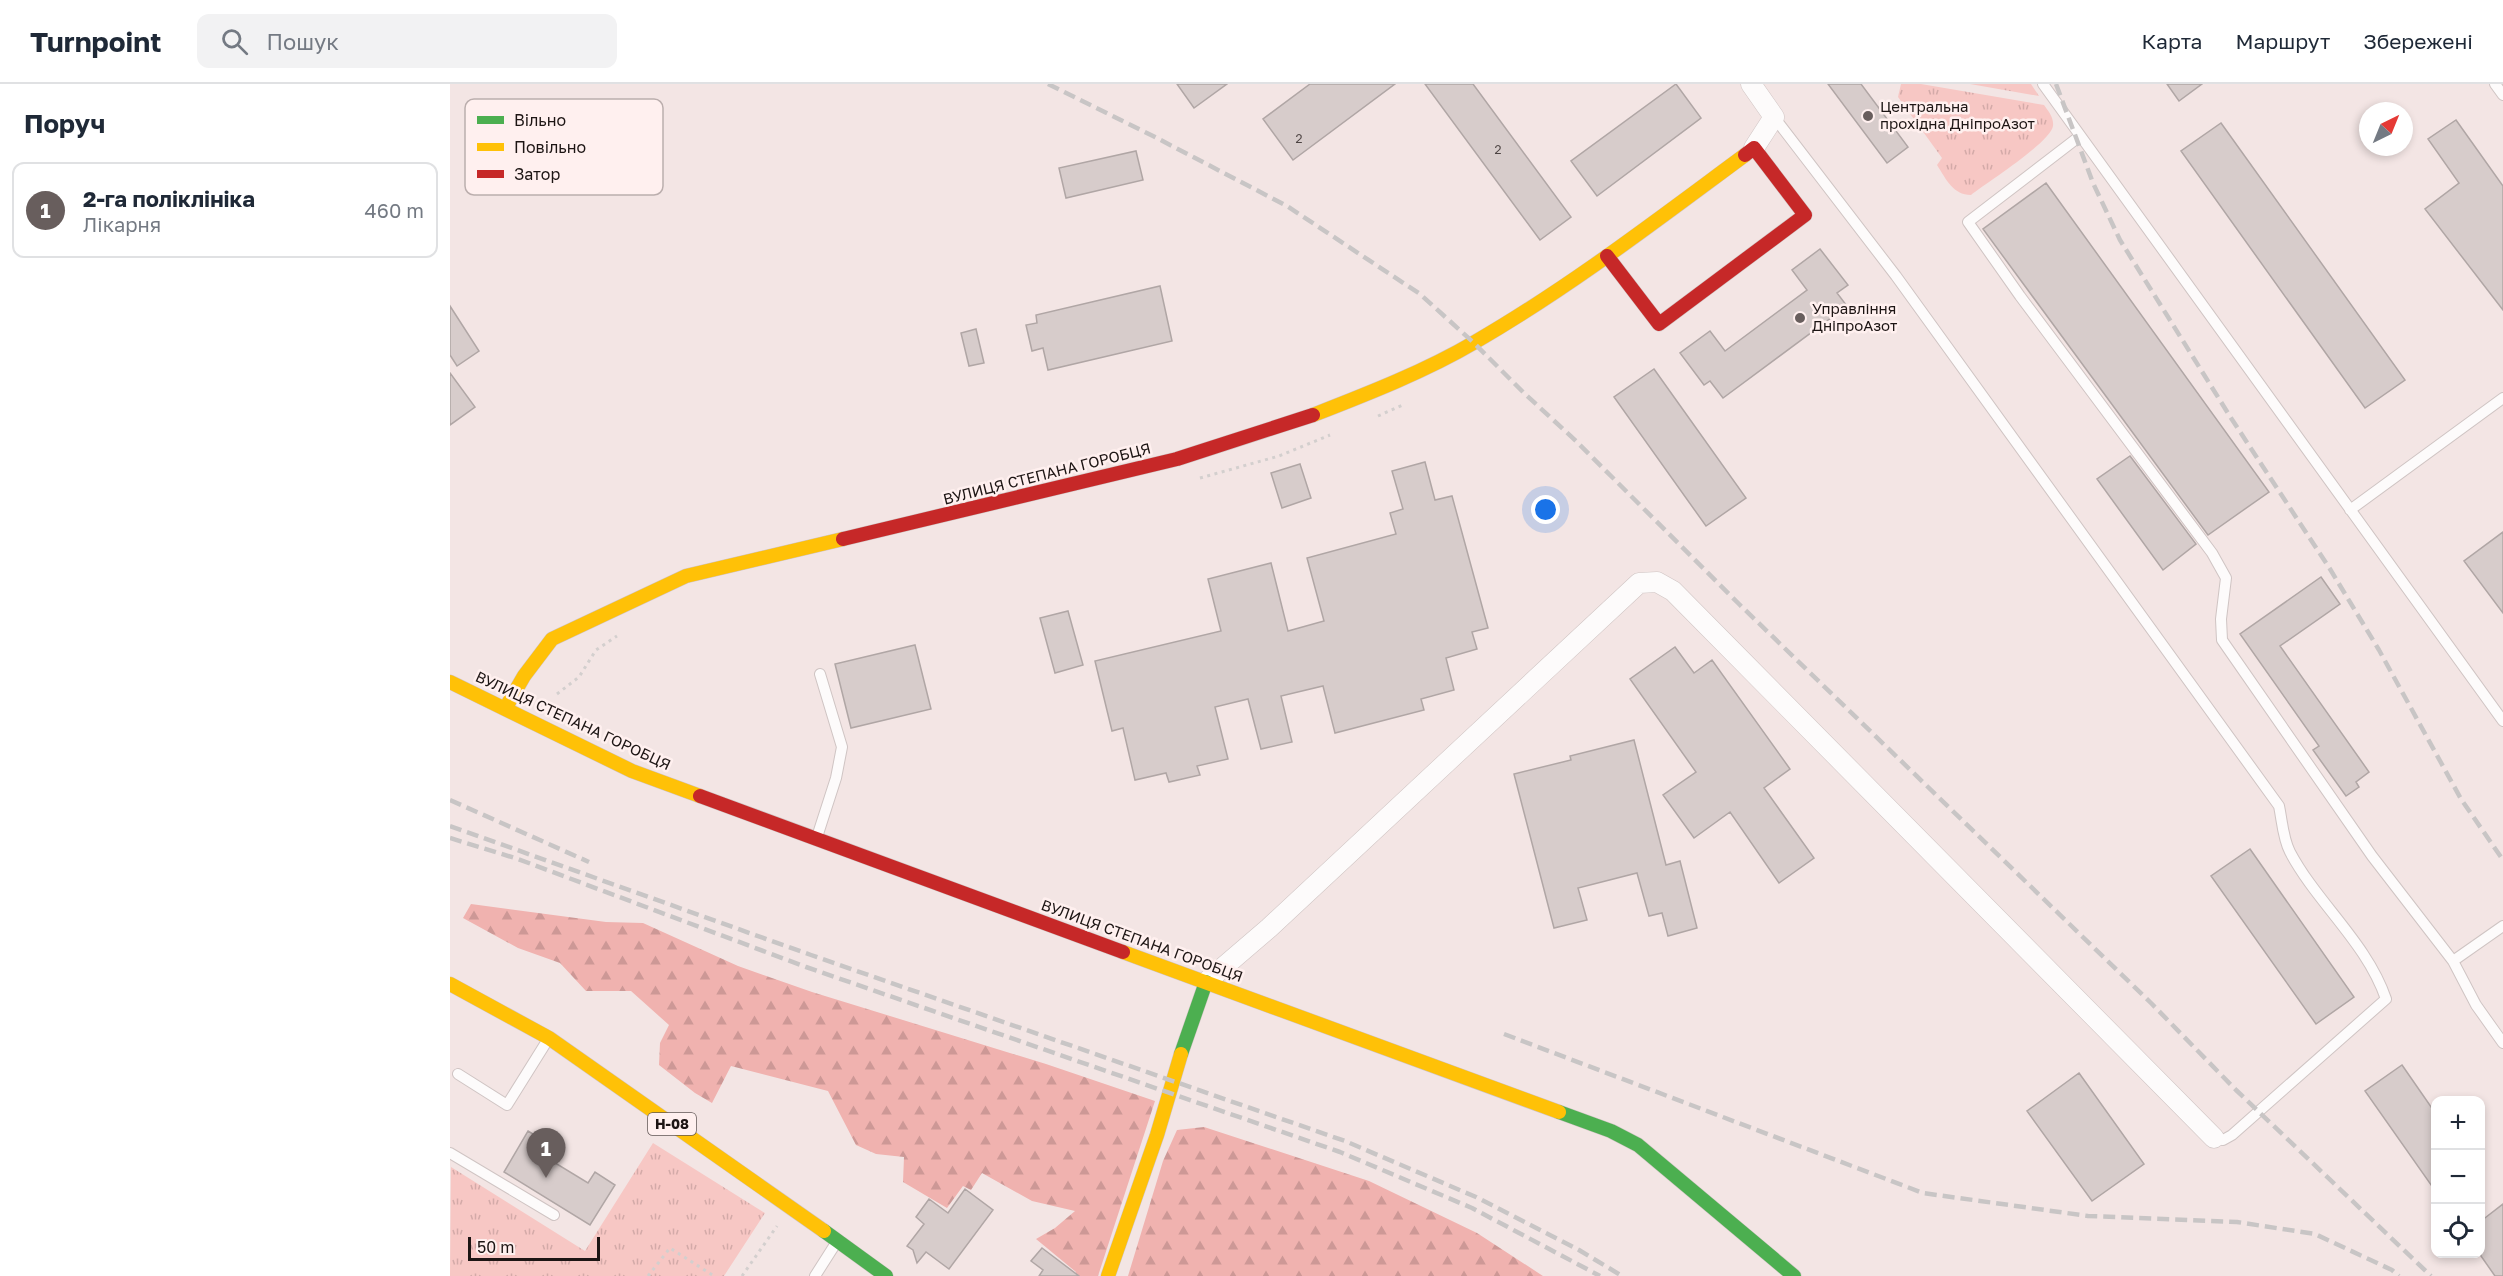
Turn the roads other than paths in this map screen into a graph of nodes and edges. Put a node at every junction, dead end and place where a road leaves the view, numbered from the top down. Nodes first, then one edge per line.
1 (1751, 84) edge
2 (2043, 84) edge
3 (2495, 84) edge
4 (2503, 95) edge
5 (1774, 117) junction
6 (2080, 136) junction
7 (1754, 148) junction
8 (1607, 256) junction
9 (2503, 398) edge
10 (2350, 510) junction
11 (819, 674) dead end
12 (450, 682) edge
13 (505, 709) junction
14 (2503, 721) edge
15 (817, 839) junction
16 (2503, 926) edge
17 (2453, 961) junction
18 (1206, 982) junction
19 (450, 984) edge
20 (549, 1038) junction
21 (2503, 1043) edge
22 (458, 1074) dead end
23 (2214, 1138) joint
24 (450, 1153) edge
25 (554, 1215) dead end
26 (837, 1240) junction
27 (815, 1276) edge
28 (886, 1276) edge
29 (1108, 1276) edge
30 (1794, 1276) edge

1 - 5 street
2 - 6 lane
3 - 4 lane
5 - 7 street
5 - 23 lane
6 - 10 lane
6 - 17 lane
7 - 8 street, ВУЛИЦЯ СТЕПАНА ГОРОБЦЯ
7 - 8 street
8 - 13 street, ВУЛИЦЯ СТЕПАНА ГОРОБЦЯ
9 - 10 lane
10 - 14 lane
11 - 15 lane
12 - 13 street, ВУЛИЦЯ СТЕПАНА ГОРОБЦЯ
13 - 15 street, ВУЛИЦЯ СТЕПАНА ГОРОБЦЯ
15 - 18 street, ВУЛИЦЯ СТЕПАНА ГОРОБЦЯ
16 - 17 lane
17 - 21 lane
18 - 23 street
18 - 29 street
18 - 30 street, ВУЛИЦЯ СТЕПАНА ГОРОБЦЯ
19 - 20 street, Н-08
20 - 22 lane
20 - 26 street, Н-08
24 - 25 lane
26 - 27 lane
26 - 28 street, Н-08

